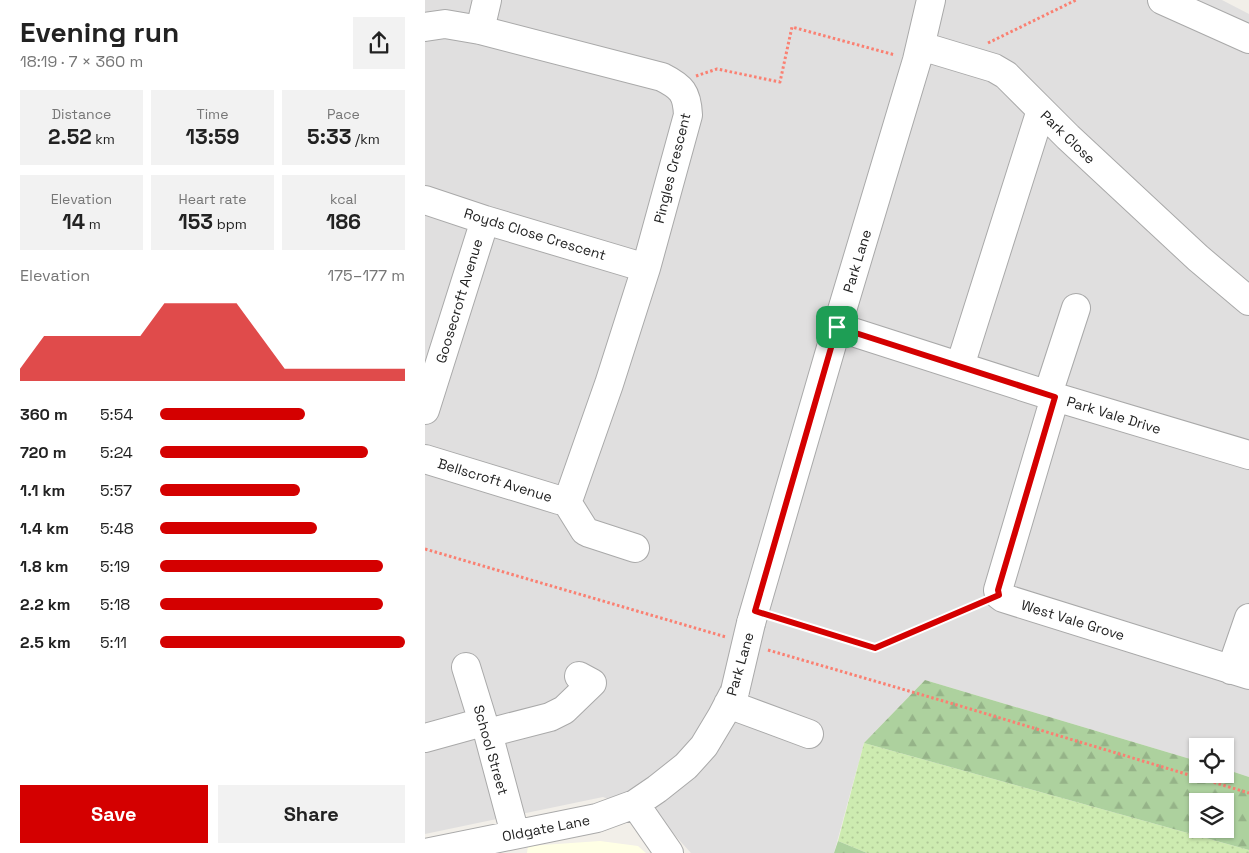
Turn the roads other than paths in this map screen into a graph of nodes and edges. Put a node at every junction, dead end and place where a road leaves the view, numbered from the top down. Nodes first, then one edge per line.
1 (487, 0) edge
2 (931, 0) edge
3 (1162, 0) edge
4 (425, 28) edge
5 (480, 30) junction
6 (1249, 39) edge
7 (919, 53) junction
8 (1041, 110) junction
9 (425, 200) edge
10 (485, 220) junction
11 (646, 268) junction
12 (1249, 301) edge
13 (1076, 308) dead end
14 (837, 327) junction
15 (960, 366) junction
16 (1052, 396) junction
17 (425, 410) edge
18 (1249, 456) edge
19 (425, 459) edge
20 (565, 499) junction
21 (635, 548) dead end
22 (1249, 618) edge
23 (466, 666) dead end
24 (1240, 673) edge
25 (579, 676) dead end
26 (731, 698) junction
27 (485, 728) junction
28 (809, 734) dead end
29 (425, 738) edge
30 (635, 804) junction
31 (515, 834) junction
32 (431, 852) edge
33 (669, 853) edge

1 - 5 street
2 - 7 street, Park Lane
3 - 6 street
4 - 5 street
5 - 11 street, Pingles Crescent
7 - 8 street, Park Close
7 - 14 street, Park Lane
8 - 12 street, Park Close
8 - 15 street
9 - 10 street, Royds Close Crescent
10 - 11 street, Royds Close Crescent
10 - 17 street, Goosecroft Avenue
11 - 20 street, Pingles Crescent
13 - 16 street
14 - 15 street, Park Vale Drive
14 - 26 street, Park Lane, bridge
15 - 16 street, Park Vale Drive
16 - 18 street, Park Vale Drive
16 - 24 street, West Vale Grove
19 - 20 street, Bellscroft Avenue
20 - 21 street
22 - 24 street
23 - 27 street, School Street
25 - 27 street
26 - 28 street
26 - 30 street, Park Lane
27 - 29 street
27 - 31 street, School Street
30 - 31 street, Oldgate Lane
30 - 33 street
31 - 32 street, Oldgate Lane

